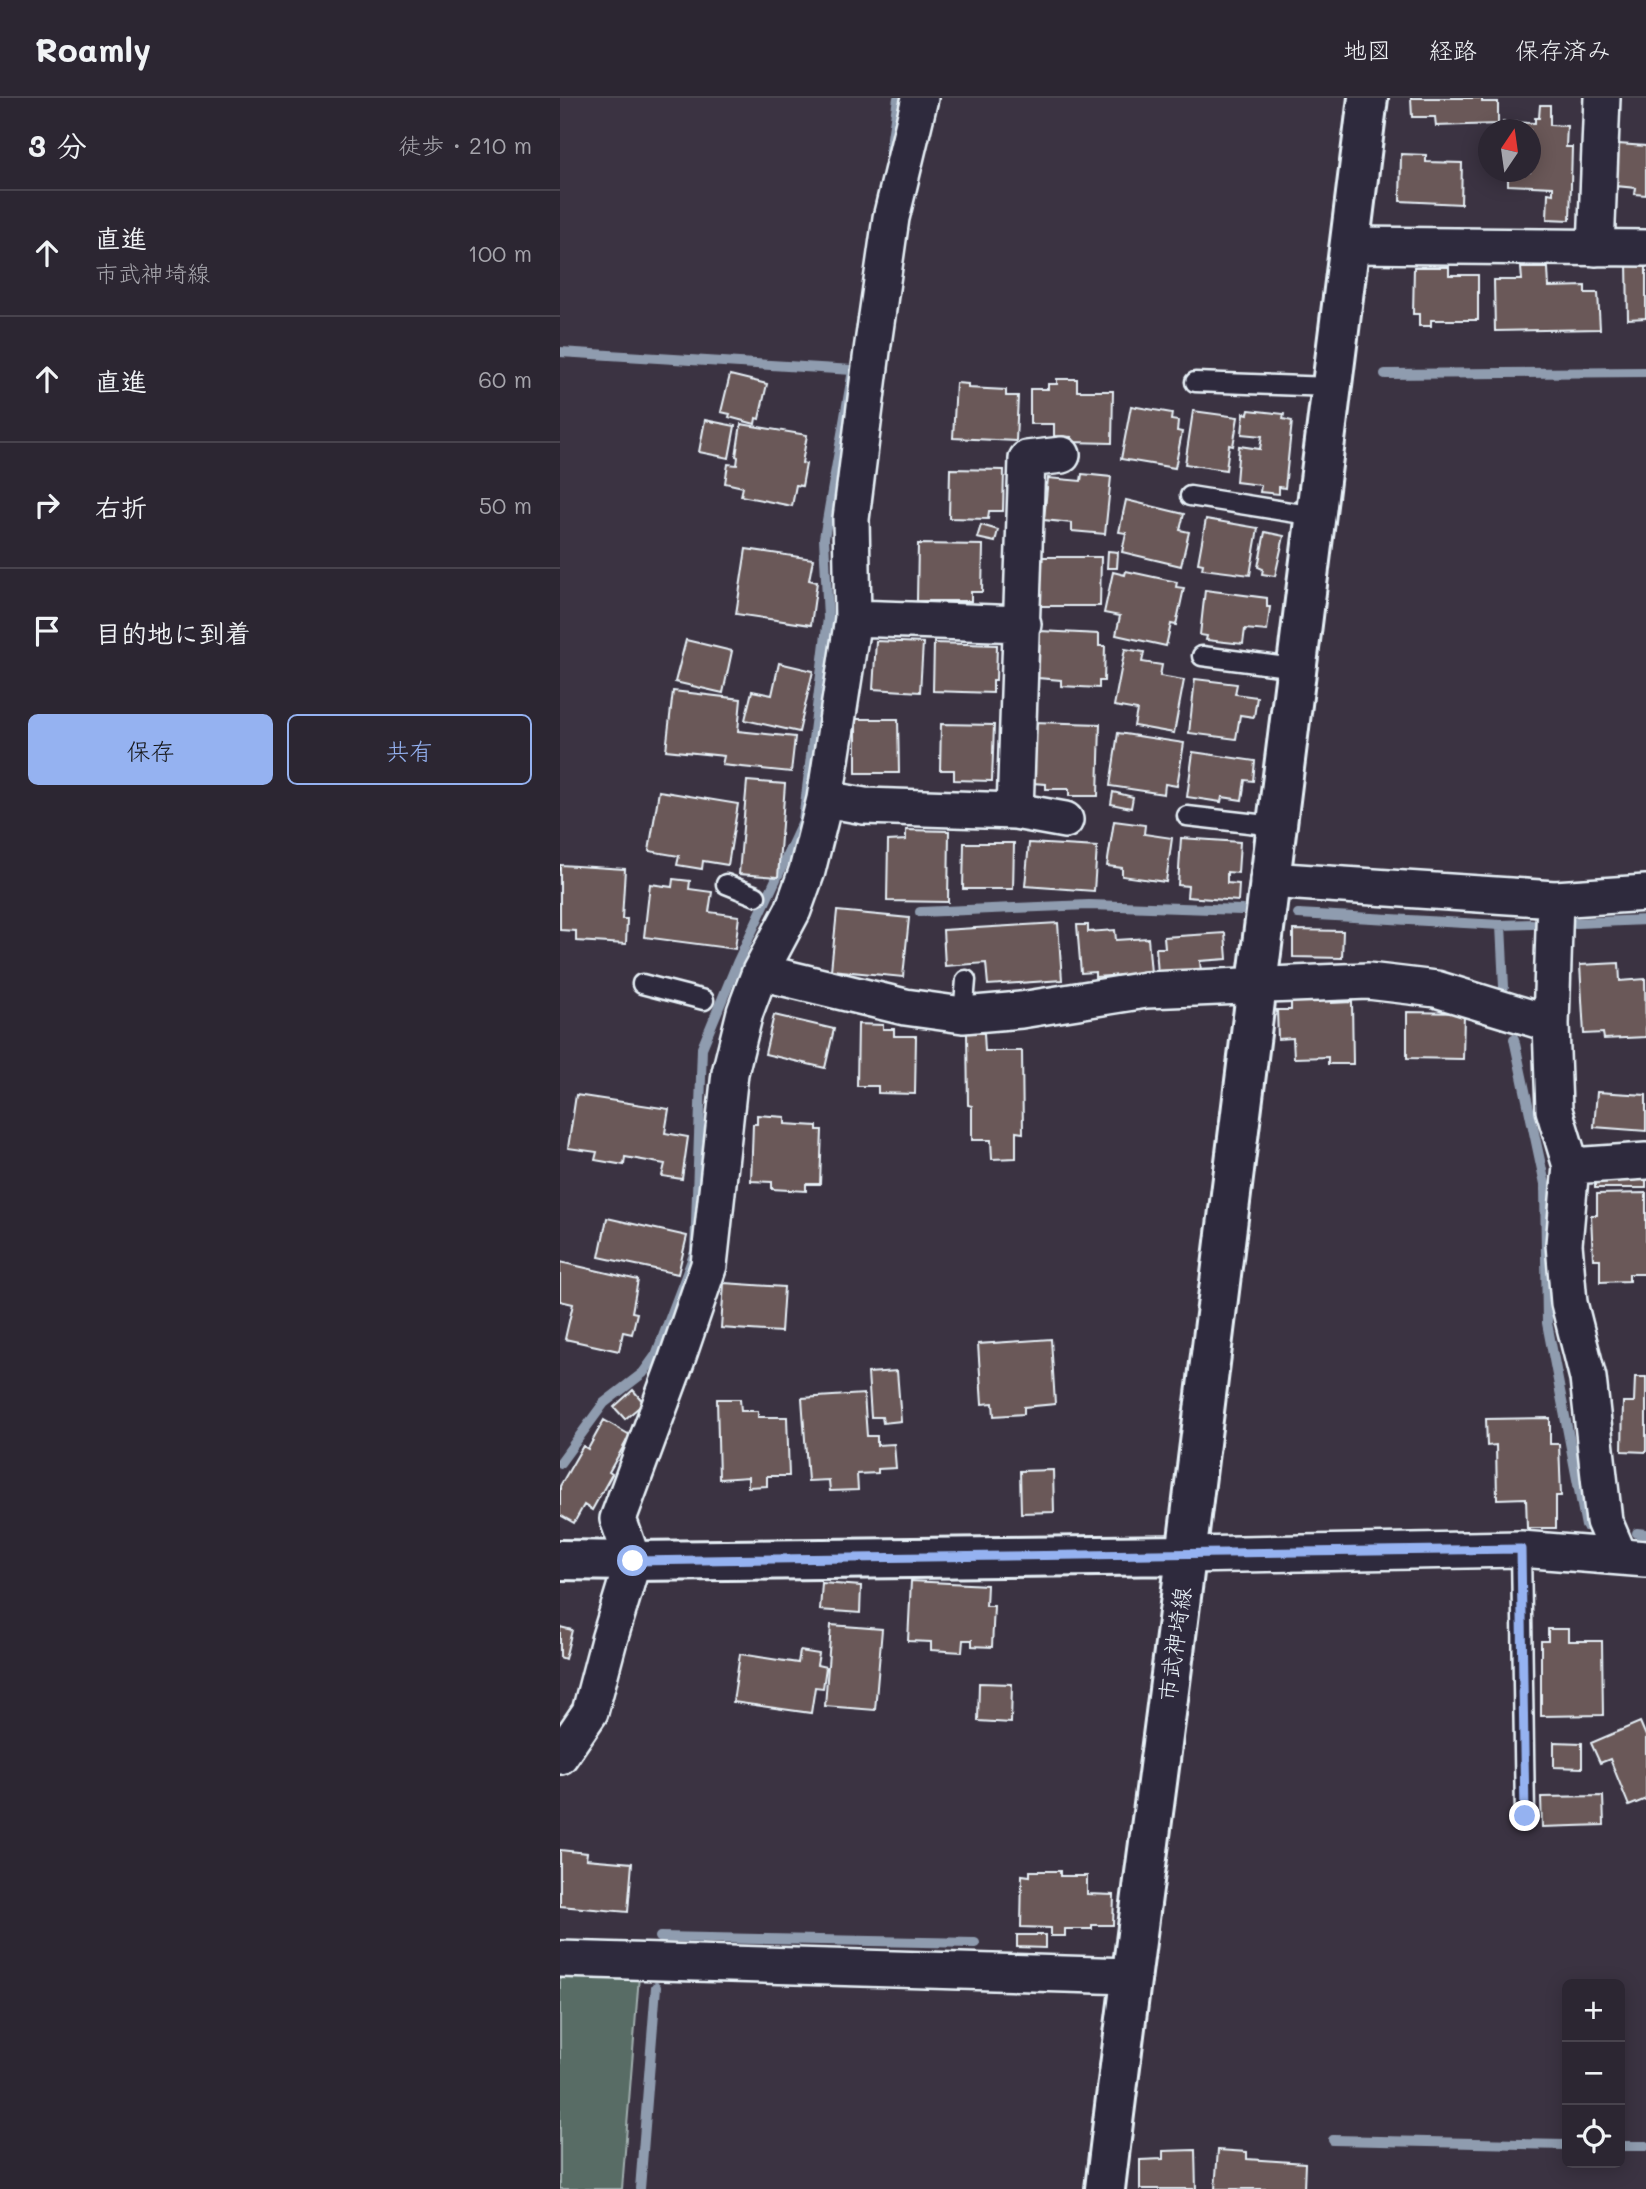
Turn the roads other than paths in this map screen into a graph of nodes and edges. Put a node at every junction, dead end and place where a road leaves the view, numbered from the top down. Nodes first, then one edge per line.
1 (920, 98) edge
2 (1368, 98) edge
3 (1602, 98) edge
4 (1349, 245) junction
5 (1596, 248) junction
6 (1646, 248) edge
7 (1195, 382) dead end
8 (1331, 387) junction
9 (1062, 455) dead end
10 (1191, 496) dead end
11 (1315, 516) junction
12 (853, 618) junction
13 (1023, 624) junction
14 (1202, 656) dead end
15 (1295, 668) junction
16 (825, 799) junction
17 (1015, 811) junction
18 (1187, 816) dead end
19 (1065, 820) dead end
20 (1275, 826) junction
21 (1268, 880) junction
22 (726, 884) dead end
23 (1646, 893) edge
24 (756, 896) dead end
25 (1555, 899) junction
26 (760, 972) junction
27 (966, 980) dead end
28 (642, 984) dead end
29 (1255, 986) junction
30 (704, 1000) dead end
31 (963, 1015) junction
32 (1551, 1024) junction
33 (1646, 1161) edge
34 (1571, 1166) junction
35 (1521, 1549) junction
36 (1186, 1555) junction
37 (1632, 1558) edge
38 (560, 1560) edge
39 (633, 1561) junction
40 (560, 1756) edge
41 (1525, 1816) dead end
42 (560, 1959) edge
43 (1130, 1976) junction
44 (1105, 2189) edge

1 - 12 street
2 - 4 street
3 - 5 street
4 - 5 street
4 - 8 street
5 - 6 street
7 - 8 lane
8 - 11 street
9 - 13 street
10 - 11 lane
11 - 15 street
12 - 13 street
12 - 16 street
13 - 17 street
14 - 15 lane
15 - 20 street
16 - 17 street
16 - 26 street
17 - 19 street
18 - 20 lane
20 - 21 street
21 - 25 street
21 - 29 street
22 - 24 lane
23 - 25 street
25 - 32 street
26 - 31 street
26 - 39 street
27 - 31 lane
28 - 30 lane
29 - 31 street
29 - 32 street
29 - 36 street
32 - 34 street
33 - 34 street
34 - 37 street
35 - 36 street
35 - 37 street
35 - 41 lane
36 - 39 street, 市武神埼線
36 - 43 street, 市武神埼線
38 - 39 street, 市武神埼線
39 - 40 street
42 - 43 street
43 - 44 street, 市武神埼線

